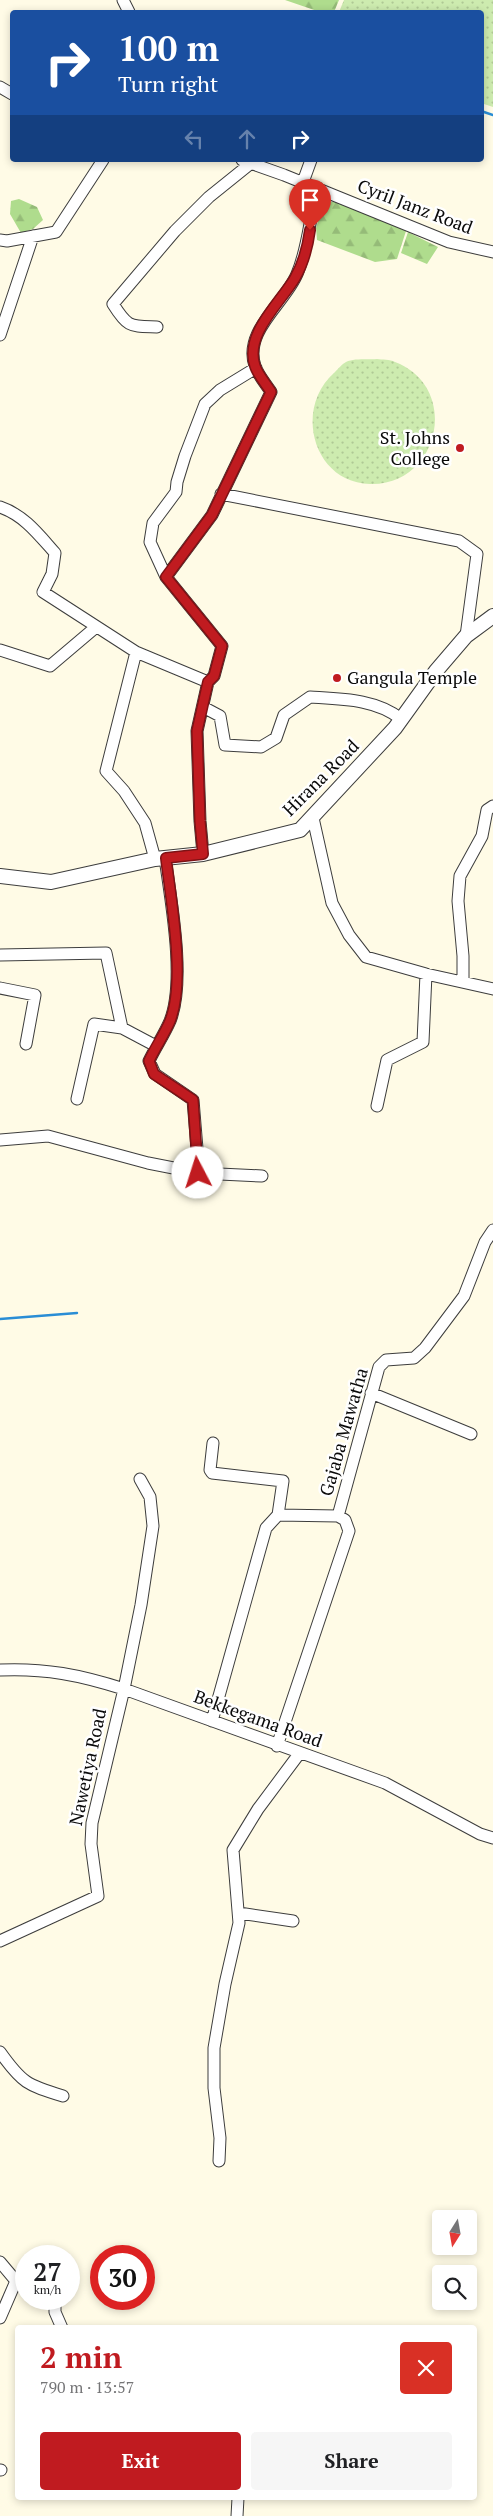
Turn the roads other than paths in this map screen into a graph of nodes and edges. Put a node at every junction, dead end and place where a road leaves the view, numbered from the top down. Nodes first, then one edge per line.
1 (102, 162) edge
2 (246, 162) edge
3 (309, 162) edge
4 (303, 182) junction
5 (318, 188) junction
6 (34, 236) junction
7 (0, 240) edge
8 (493, 252) edge
9 (157, 327) dead end
10 (0, 335) edge
11 (256, 368) junction
12 (221, 494) junction
13 (0, 507) edge
14 (166, 577) junction
15 (493, 616) edge
16 (96, 627) junction
17 (466, 636) junction
18 (0, 650) edge
19 (136, 652) junction
20 (208, 682) junction
21 (202, 707) junction
22 (401, 719) junction
23 (493, 806) edge
24 (313, 818) junction
25 (203, 854) junction
26 (160, 858) junction
27 (0, 876) edge
28 (0, 955) edge
29 (426, 974) junction
30 (463, 982) junction
31 (0, 988) edge
32 (493, 989) edge
33 (122, 1028) junction
34 (26, 1044) dead end
35 (156, 1046) junction
36 (77, 1099) dead end
37 (377, 1106) dead end
38 (0, 1140) edge
39 (198, 1173) junction
40 (262, 1176) dead end
41 (493, 1230) edge
42 (371, 1393) junction
43 (471, 1434) dead end
44 (213, 1443) dead end
45 (140, 1479) dead end
46 (278, 1515) junction
47 (338, 1516) junction
48 (0, 1670) edge
49 (124, 1688) junction
50 (212, 1721) junction
51 (278, 1746) junction
52 (299, 1754) junction
53 (493, 1838) edge
54 (239, 1913) junction
55 (293, 1921) dead end
56 (1, 1942) edge
57 (0, 2052) edge
58 (63, 2096) dead end
59 (219, 2161) dead end
60 (0, 2262) edge
61 (15, 2276) edge
62 (15, 2292) edge
63 (55, 2310) edge
64 (0, 2318) edge
65 (61, 2325) edge
66 (238, 2500) edge
67 (236, 2516) edge

1 - 6 street
2 - 4 street, Cyril Janz Road
2 - 9 street
3 - 4 street
4 - 5 street, Cyril Janz Road
5 - 8 street, Cyril Janz Road
5 - 11 street
6 - 7 street
6 - 10 street
11 - 12 street
11 - 14 street
12 - 14 street
12 - 17 street
13 - 16 street
14 - 20 street
15 - 17 street, Hirana Road
16 - 18 street
16 - 19 street
17 - 22 street, Hirana Road
19 - 20 street
19 - 26 street
20 - 21 street
21 - 22 street
21 - 25 street
22 - 24 street, Hirana Road
23 - 30 street
24 - 25 street, Hirana Road
24 - 29 street
25 - 26 street, Hirana Road
26 - 27 street, Hirana Road
26 - 35 street
28 - 33 street
29 - 30 street
29 - 37 street
30 - 32 street
31 - 34 street
33 - 35 street
33 - 36 street
35 - 39 street
38 - 39 street
39 - 40 street
41 - 42 street, Gajaba Mawatha
42 - 43 street
42 - 47 street, Gajaba Mawatha
44 - 46 street
45 - 49 street
46 - 47 street, Gajaba Mawatha
46 - 50 street
47 - 51 street, Gajaba Mawatha
48 - 49 street, Bekkegama Road
49 - 50 street, Bekkegama Road
49 - 56 street, Nawetiya Road
50 - 51 street, Bekkegama Road
51 - 52 street, Bekkegama Road
52 - 53 street, Bekkegama Road
52 - 54 street
54 - 55 street
54 - 59 street
57 - 58 street
60 - 61 street
62 - 64 street
63 - 65 street
66 - 67 street

